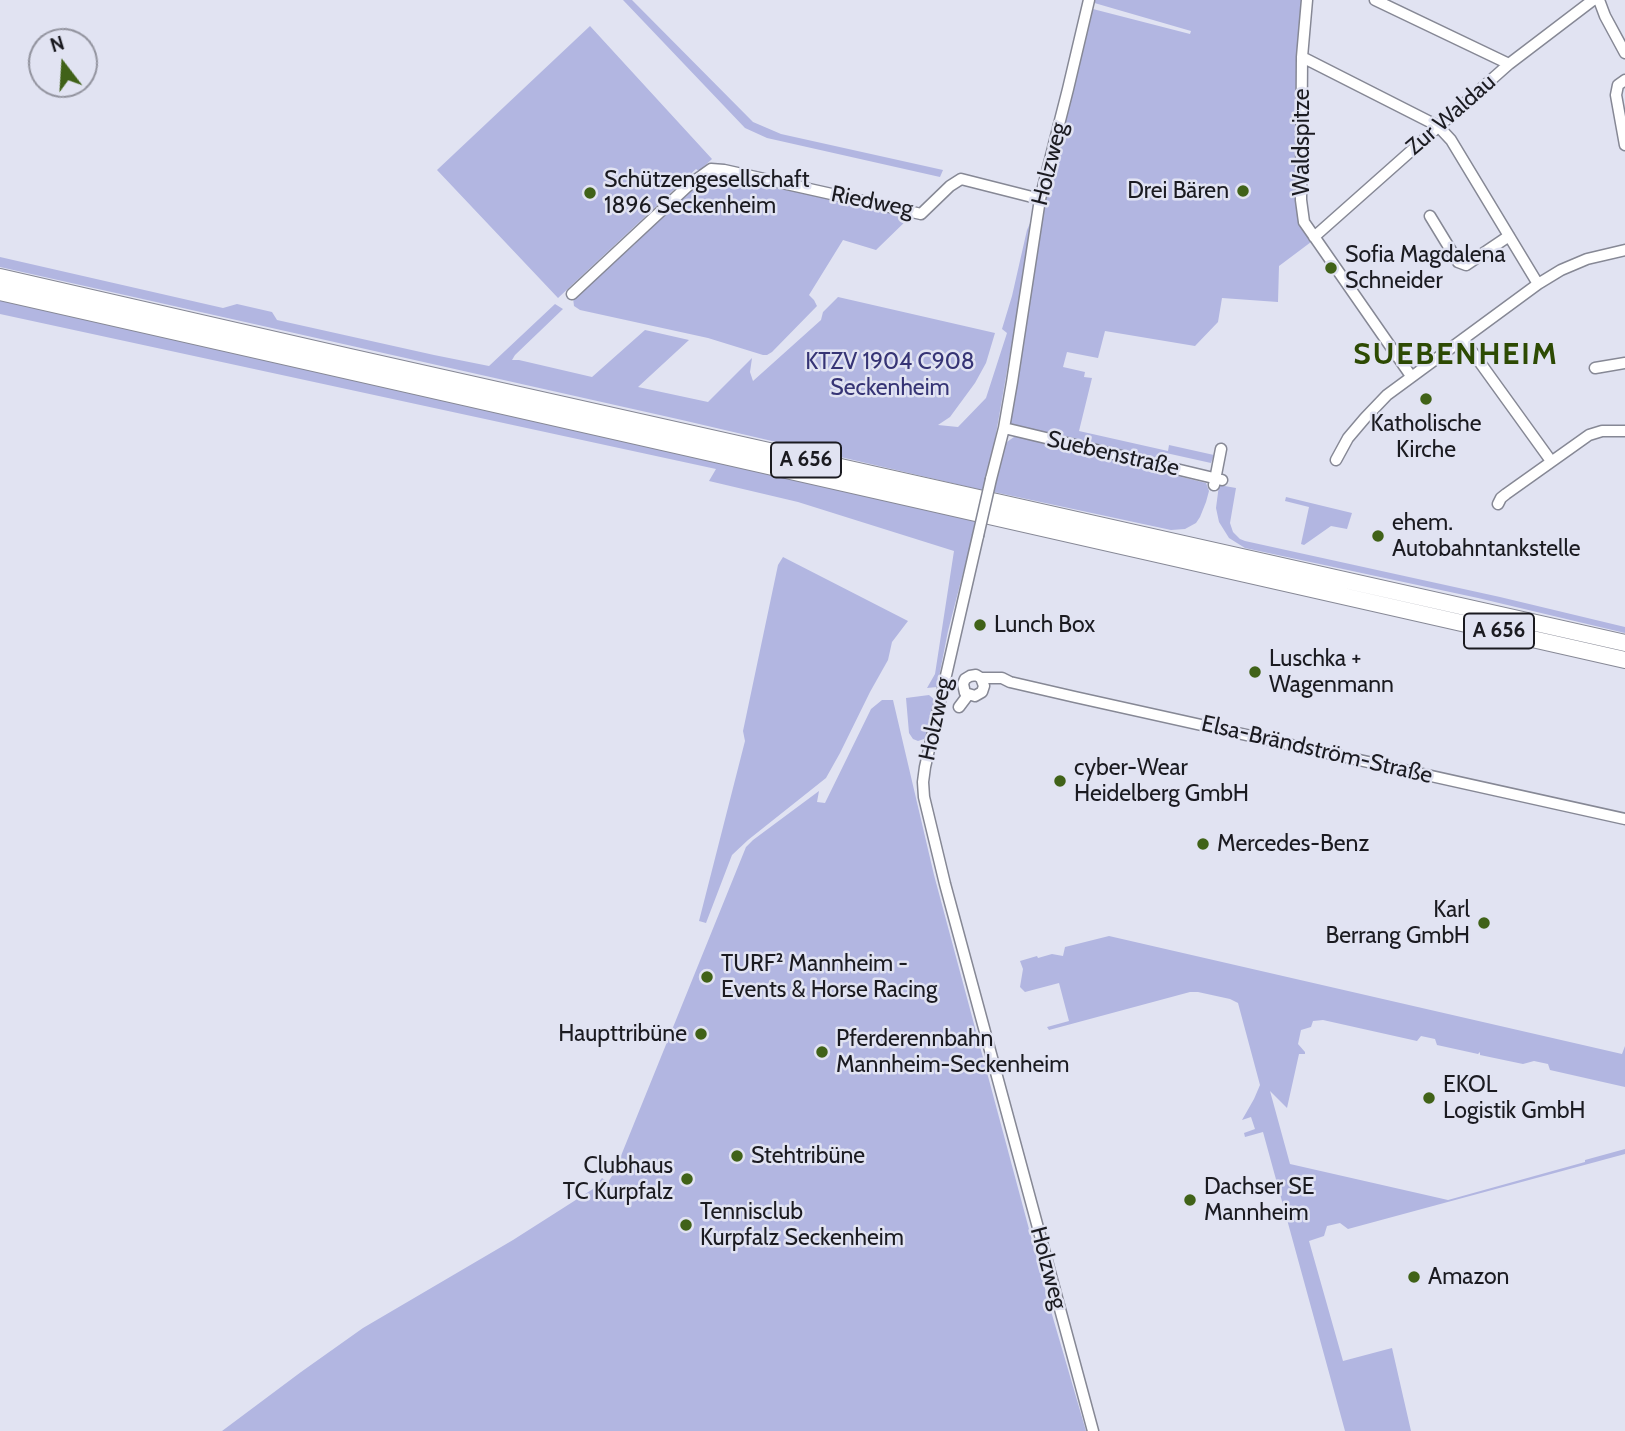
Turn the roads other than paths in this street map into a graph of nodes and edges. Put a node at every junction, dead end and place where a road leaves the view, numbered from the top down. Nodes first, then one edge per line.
1 (1088, 0) edge
2 (1307, 0) edge
3 (1375, 0) edge
4 (1592, 0) edge
5 (1625, 52) edge
6 (1302, 57) junction
7 (1509, 64) junction
8 (1625, 80) edge
9 (1438, 125) junction
10 (1625, 145) edge
11 (1040, 199) junction
12 (1430, 216) dead end
13 (1509, 236) junction
14 (1314, 237) junction
15 (1625, 250) edge
16 (0, 277) edge
17 (1538, 284) junction
18 (0, 292) edge
19 (572, 294) dead end
20 (1463, 339) junction
21 (1625, 363) edge
22 (1595, 368) dead end
23 (1411, 376) junction
24 (1004, 428) junction
25 (1625, 431) edge
26 (1222, 449) dead end
27 (1336, 460) dead end
28 (1551, 461) junction
29 (1498, 504) dead end
30 (1625, 643) edge
31 (1617, 658) edge
32 (1625, 669) edge
33 (944, 680) junction
34 (982, 683) junction
35 (965, 689) junction
36 (959, 707) dead end
37 (1625, 819) edge
38 (1093, 1431) edge

1 - 11 street, Holzweg
2 - 6 street, Waldspitze
3 - 7 street
4 - 5 street
4 - 7 street, Zur Waldau
6 - 9 street
6 - 14 street, Waldspitze
7 - 9 street, Zur Waldau
8 - 10 street
9 - 13 street
9 - 14 street, Zur Waldau
11 - 19 street, Riedweg
11 - 24 street, Holzweg
12 - 13 street
13 - 17 street
14 - 23 street, Waldspitze
15 - 17 street
16 - 30 highway, A 656
17 - 20 street
18 - 31 highway, A 656
20 - 23 street
20 - 28 street
21 - 22 street
23 - 27 street
24 - 26 street, Suebenstraße
24 - 33 street, Holzweg, bridge
25 - 28 street
28 - 29 street
31 - 32 highway
33 - 35 street
33 - 38 street, Holzweg
34 - 35 street
34 - 35 street
34 - 37 street, Elsa-Brändström-Straße
35 - 36 street

